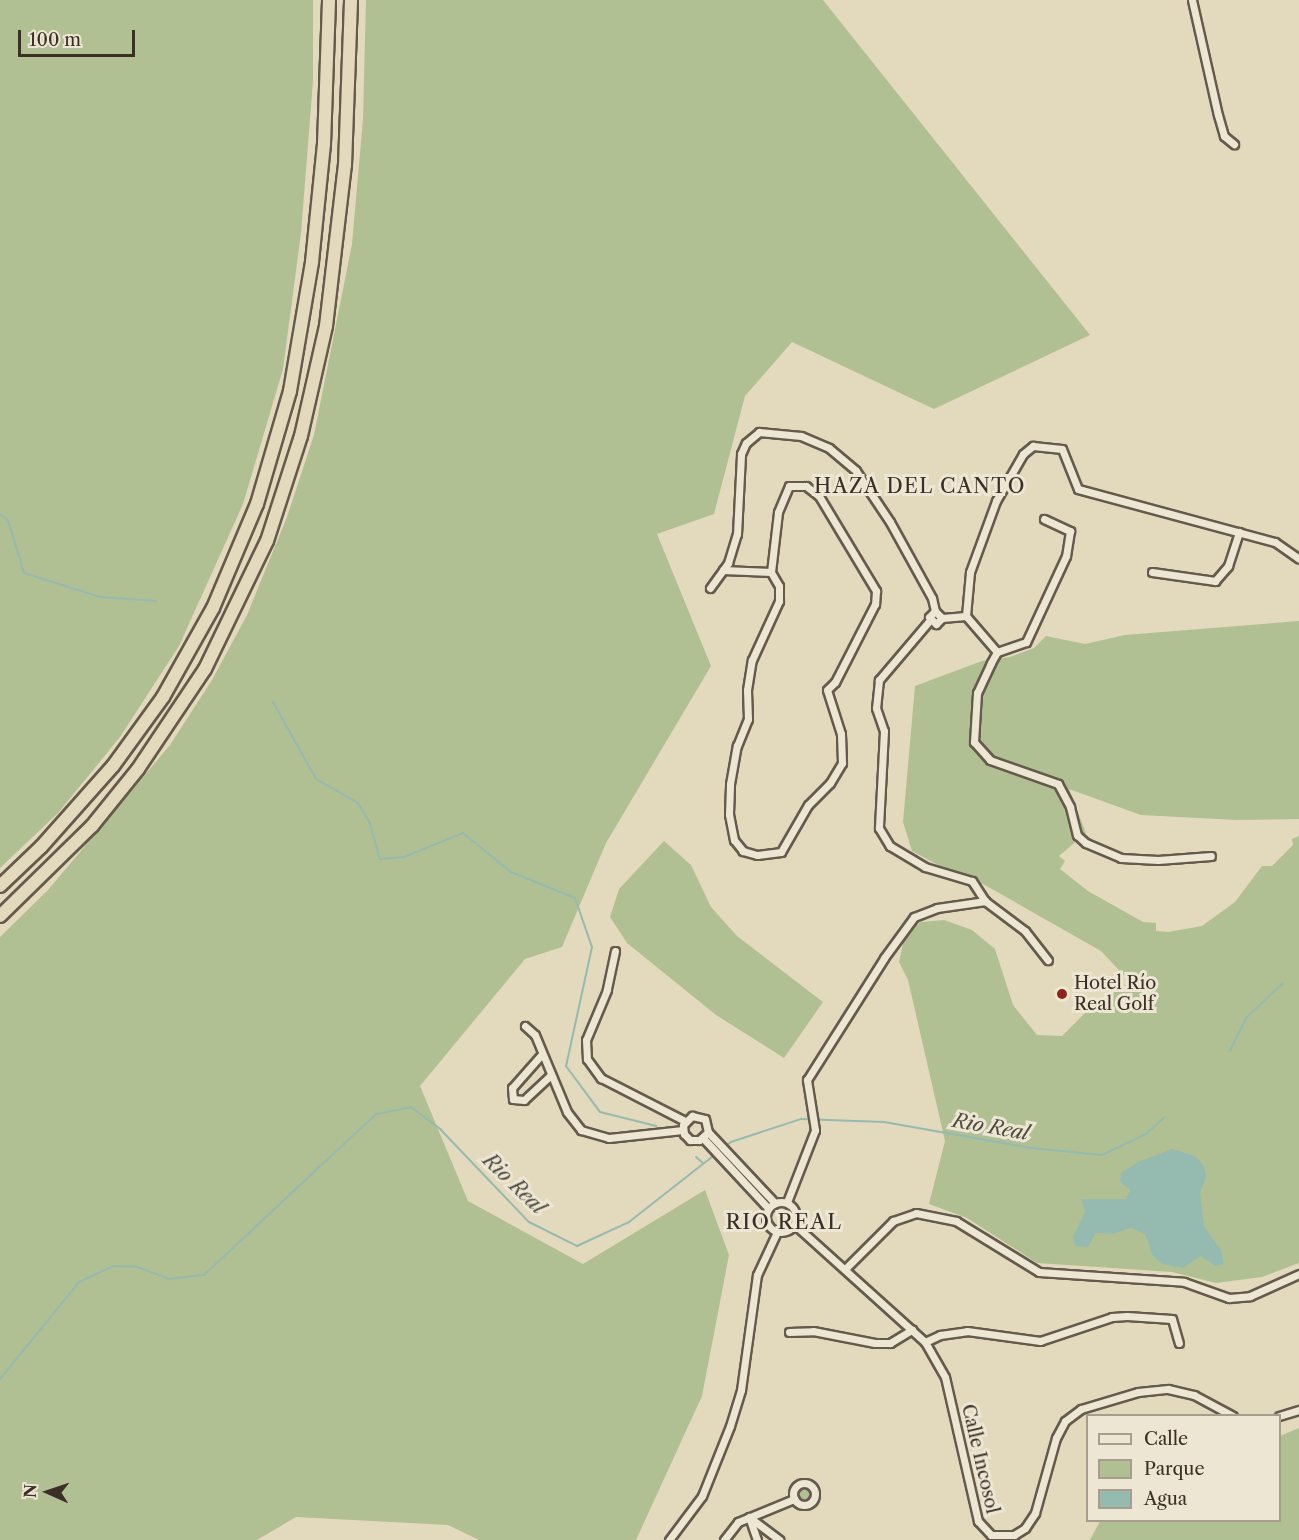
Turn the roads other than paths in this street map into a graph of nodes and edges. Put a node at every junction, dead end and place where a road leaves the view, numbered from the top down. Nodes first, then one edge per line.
1 (322, 0) edge
2 (329, 0) edge
3 (351, 0) edge
4 (359, 0) edge
5 (1192, 0) edge
6 (1234, 144) dead end
7 (345, 165) junction
8 (318, 210) junction
9 (1044, 519) dead end
10 (1239, 532) junction
11 (1299, 559) edge
12 (723, 570) junction
13 (771, 572) junction
14 (1152, 572) dead end
15 (710, 588) dead end
16 (935, 611) junction
17 (966, 616) junction
18 (942, 618) junction
19 (930, 620) junction
20 (997, 652) junction
21 (1211, 856) dead end
22 (0, 886) edge
23 (985, 901) junction
24 (0, 916) edge
25 (615, 951) dead end
26 (1048, 960) dead end
27 (525, 1026) dead end
28 (542, 1054) junction
29 (551, 1075) junction
30 (685, 1121) junction
31 (682, 1130) junction
32 (706, 1135) junction
33 (787, 1202) junction
34 (775, 1203) junction
35 (768, 1208) junction
36 (795, 1225) junction
37 (777, 1232) junction
38 (845, 1269) junction
39 (1299, 1275) edge
40 (912, 1330) junction
41 (789, 1332) dead end
42 (925, 1342) junction
43 (1179, 1343) dead end
44 (1299, 1410) edge
45 (1229, 1414) edge
46 (1281, 1415) edge
47 (794, 1499) dead end
48 (749, 1517) junction
49 (1001, 1538) edge
50 (669, 1540) edge
51 (724, 1540) edge
52 (757, 1540) edge
53 (779, 1540) edge

1 - 8 highway
2 - 8 highway
3 - 7 highway
4 - 7 highway
5 - 6 street
7 - 24 highway
8 - 22 highway
9 - 20 street
10 - 11 street
10 - 14 street
10 - 17 street
12 - 13 street
12 - 15 street
12 - 16 street
13 - 13 street
16 - 18 street
16 - 19 street
17 - 18 street
17 - 20 street
18 - 19 street
19 - 23 street
20 - 21 street
23 - 26 street
23 - 33 street
25 - 30 street
27 - 28 street
28 - 29 street
28 - 29 street
29 - 31 street
30 - 31 street
30 - 32 street
31 - 32 street
32 - 34 street
32 - 35 street
33 - 34 street
33 - 36 street
34 - 35 street
35 - 37 street
36 - 37 street
36 - 38 street, Calle Incosol
37 - 50 street
38 - 39 street
38 - 40 street, Calle Incosol
40 - 41 street
40 - 42 street, Calle Incosol
42 - 43 street
42 - 49 street, Calle Incosol
44 - 46 street
45 - 49 street, Calle Incosol
47 - 48 street
48 - 51 street
48 - 52 street
48 - 53 street

